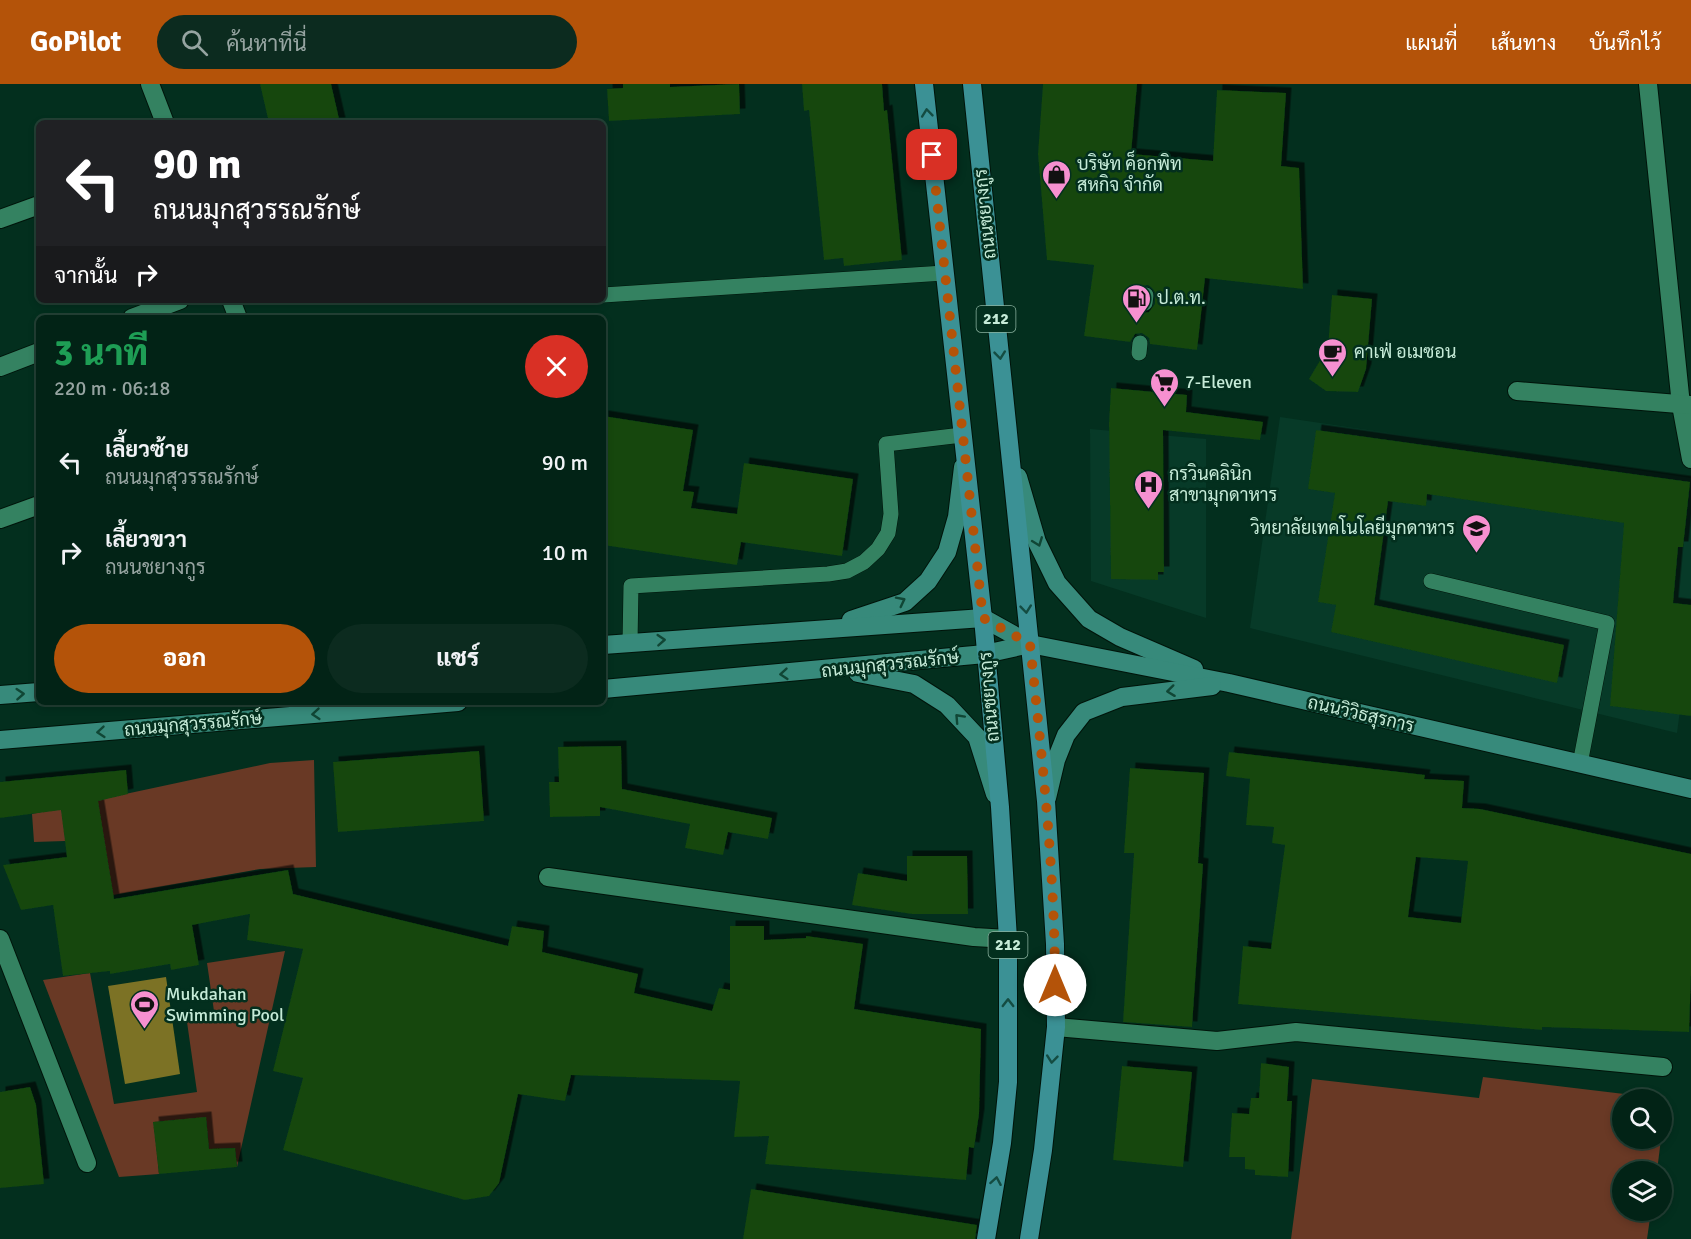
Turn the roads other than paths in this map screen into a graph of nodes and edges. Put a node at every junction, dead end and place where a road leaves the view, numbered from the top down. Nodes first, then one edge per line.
1 (150, 84) edge
2 (924, 84) edge
3 (972, 84) edge
4 (1648, 84) edge
5 (164, 120) edge
6 (36, 206) edge
7 (0, 219) edge
8 (944, 273) junction
9 (606, 295) edge
10 (172, 303) edge
11 (140, 315) edge
12 (36, 353) edge
13 (0, 367) edge
14 (1517, 391) dead end
15 (1686, 405) edge
16 (962, 435) junction
17 (1009, 446) junction
18 (964, 456) junction
19 (1691, 459) edge
20 (36, 506) edge
21 (0, 519) edge
22 (1431, 581) dead end
23 (983, 618) junction
24 (827, 628) junction
25 (630, 643) junction
26 (1030, 644) junction
27 (606, 645) edge
28 (985, 654) junction
29 (836, 669) junction
30 (1229, 683) junction
31 (606, 689) edge
32 (36, 692) edge
33 (0, 695) edge
34 (391, 705) edge
35 (347, 707) edge
36 (0, 740) edge
37 (1580, 764) junction
38 (1691, 789) edge
39 (1046, 801) junction
40 (1000, 807) junction
41 (548, 877) dead end
42 (0, 939) edge
43 (1008, 939) junction
44 (1056, 1027) junction
45 (1663, 1067) dead end
46 (87, 1163) dead end
47 (986, 1239) edge
48 (1029, 1239) edge

1 - 5 street
8 -> 2 main road, ถนนชยางกูร / 212
3 -> 17 main road, ถนนชยางกูร / 212
4 - 15 street
6 - 7 street
8 - 9 lane
8 - 16 main road, ถนนชยางกูร / 212
10 - 11 street
12 - 13 street
14 - 15 street
15 - 19 street
16 - 18 main road, ถนนชยางกูร / 212
16 - 25 lane
17 -> 26 main road, ถนนชยางกูร / 212
17 -> 30 main road
18 - 23 main road, ถนนชยางกูร / 212
24 -> 18 main road
20 - 21 street
22 - 37 lane
23 - 24 main road, ถนนมุกสุวรรณรักษ์
23 - 26 main road
23 - 28 main road, ถนนชยางกูร / 212
25 -> 24 main road, ถนนมุกสุวรรณรักษ์
25 - 27 main road, ถนนมุกสุวรรณรักษ์
26 - 28 main road, ถนนมุกสุวรรณรักษ์
26 - 30 main road, ถนนวิวิธสุรการ
26 - 39 main road, ถนนชยางกูร / 212
28 - 29 main road, ถนนมุกสุวรรณรักษ์
28 - 40 main road, ถนนชยางกูร / 212
29 -> 31 main road, ถนนมุกสุวรรณรักษ์
40 -> 29 main road
30 - 37 main road, ถนนวิวิธสุรการ
30 -> 39 main road
33 -> 32 main road
34 - 35 main road, ถนนมุกสุวรรณรักษ์
35 -> 36 main road, ถนนมุกสุวรรณรักษ์
37 - 38 main road, ถนนวิวิธสุรการ
39 - 44 main road, ถนนชยางกูร / 212
40 - 43 main road, ถนนชยางกูร / 212
41 - 43 street
42 - 46 street
47 -> 43 main road, ถนนชยางกูร / 212
44 - 45 street
44 -> 48 main road, ถนนชยางกูร / 212

